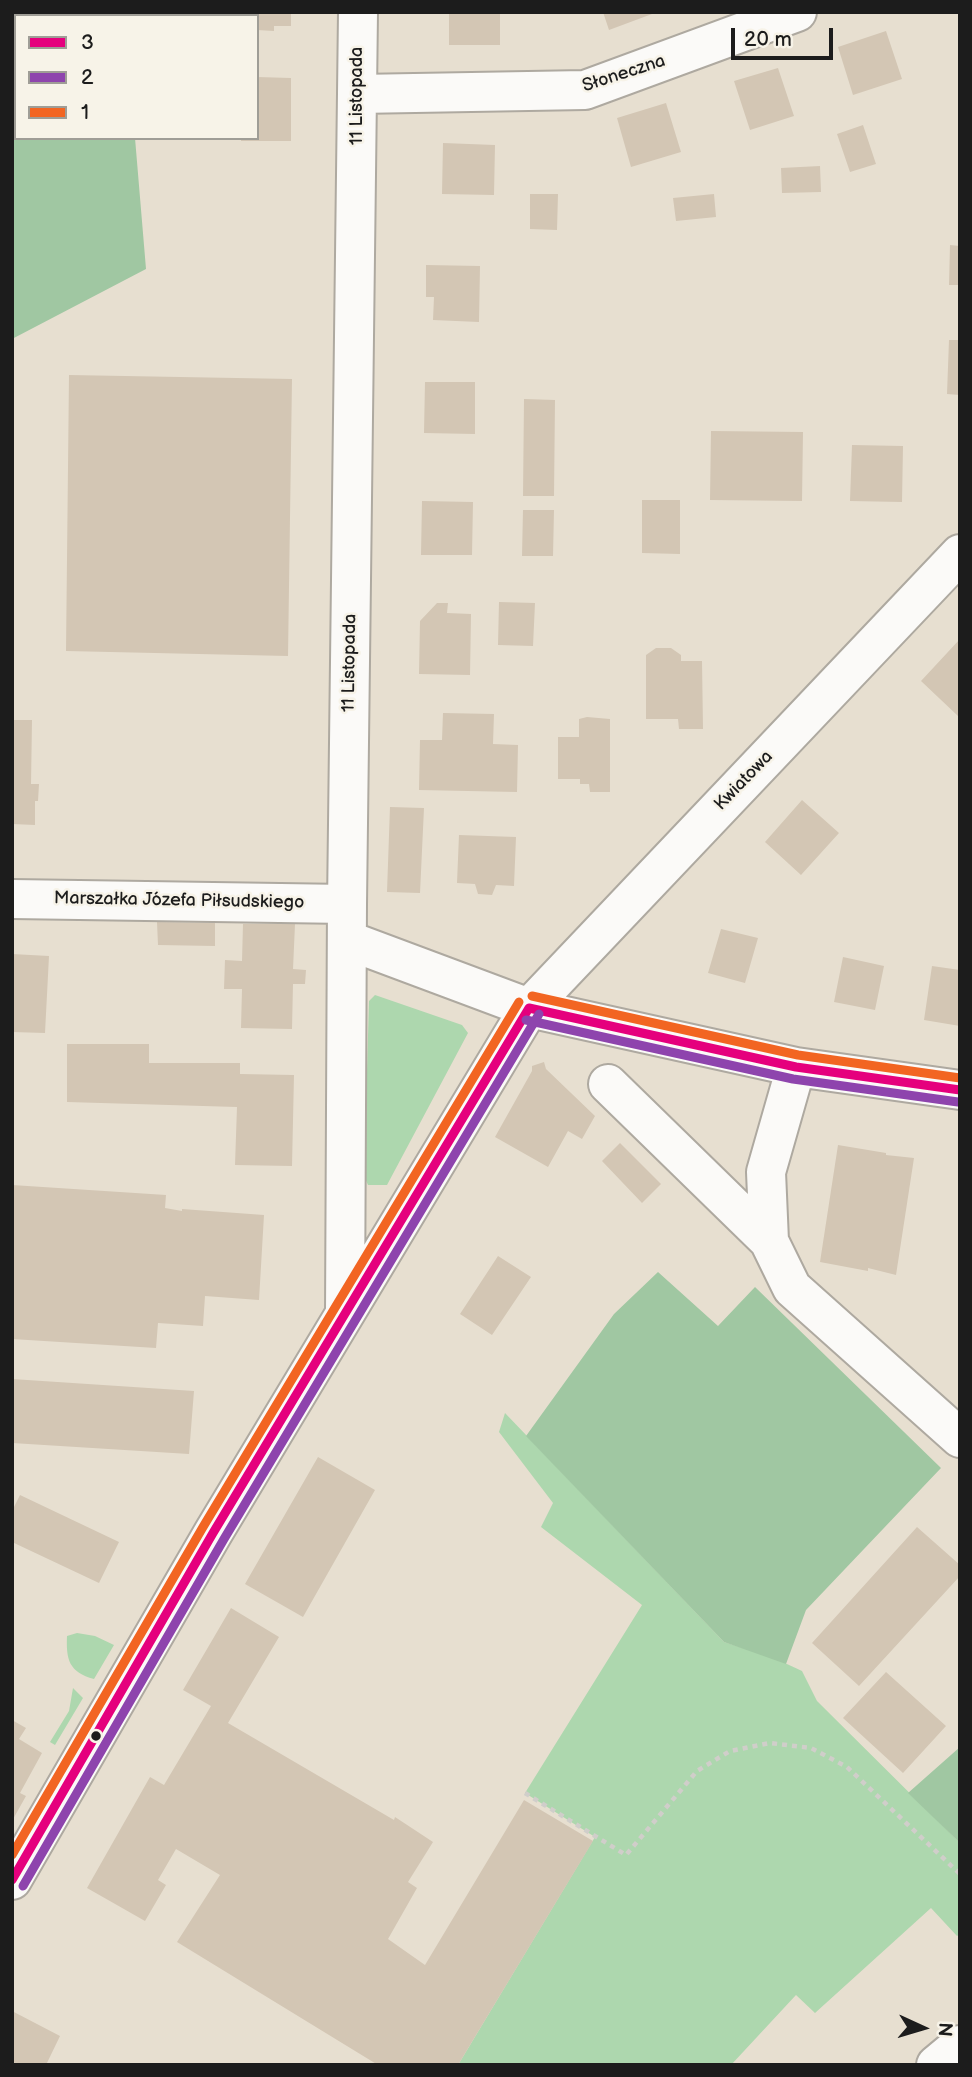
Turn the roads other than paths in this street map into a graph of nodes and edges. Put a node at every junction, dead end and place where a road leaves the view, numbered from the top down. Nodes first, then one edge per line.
1 (358, 12) edge
2 (797, 12) edge
3 (358, 94) junction
4 (960, 554) edge
5 (12, 899) edge
6 (347, 922) junction
7 (529, 1009) junction
8 (796, 1067) junction
9 (608, 1084) dead end
10 (960, 1090) edge
11 (769, 1241) junction
12 (345, 1313) junction
13 (960, 1438) edge
14 (12, 1880) edge
15 (960, 2045) edge
16 (936, 2065) edge

1 - 3 street, 11 Listopada
2 - 3 street, Słoneczna
3 - 6 street, 11 Listopada
4 - 7 street, Kwiatowa
5 - 6 street, Marszałka Józefa Piłsudskiego
6 - 7 street, Marszałka Józefa Piłsudskiego
6 - 12 street, 11 Listopada
7 - 8 street, Marszałka Józefa Piłsudskiego
7 - 12 street, Kwiatowa
8 - 10 street, Marszałka Józefa Piłsudskiego
8 - 11 street
9 - 11 street
11 - 13 street
12 - 14 street, Kwiatowa
15 - 16 street

